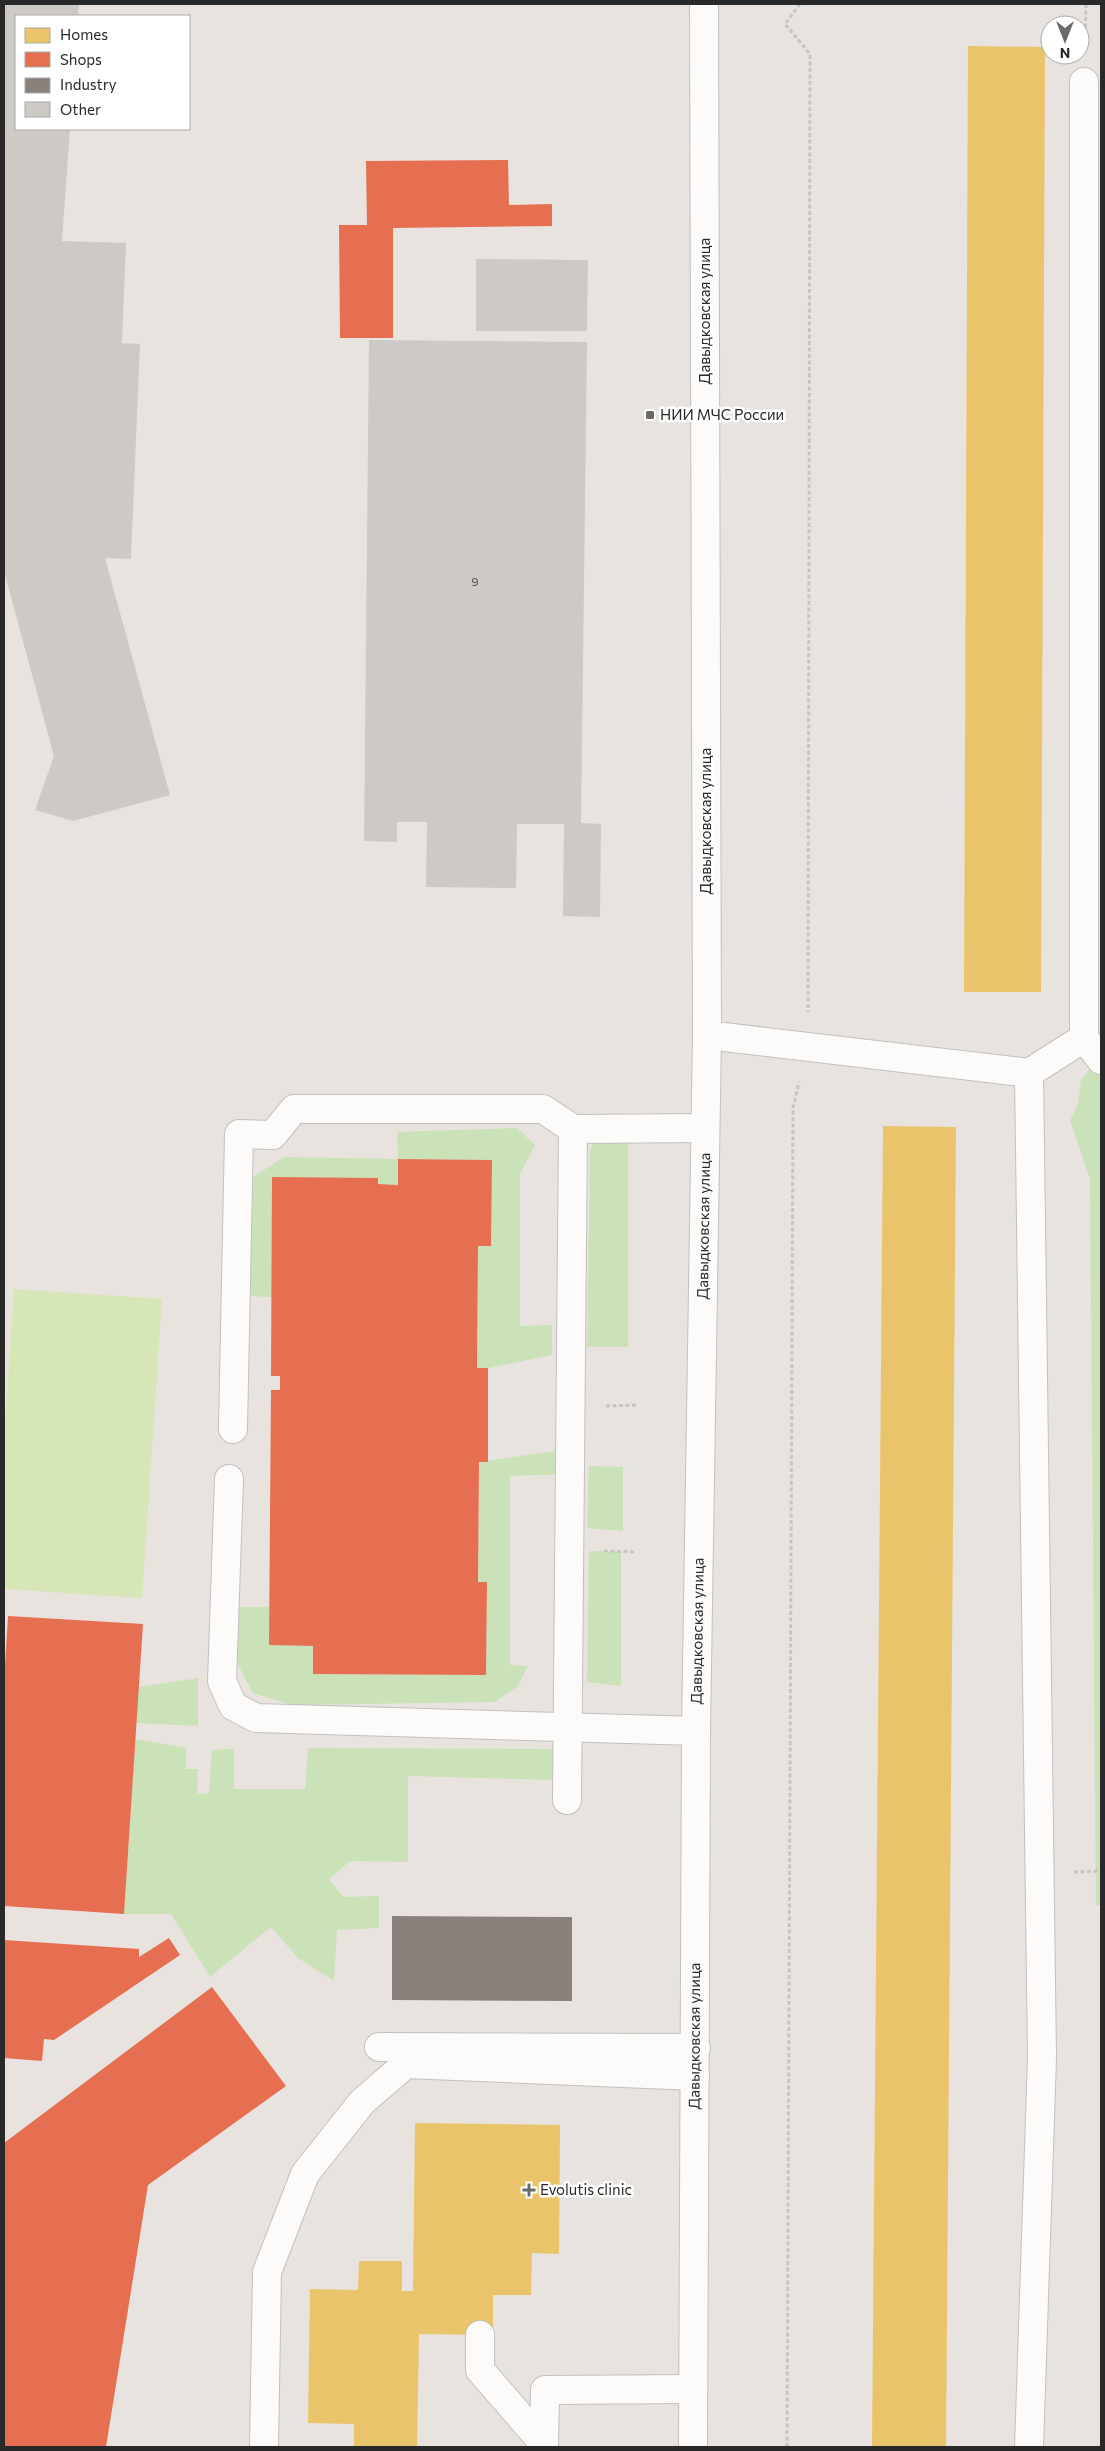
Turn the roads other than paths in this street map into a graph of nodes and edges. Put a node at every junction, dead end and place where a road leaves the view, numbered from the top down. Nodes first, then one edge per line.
1 (704, 4) edge
2 (1084, 82) road end
3 (706, 1035) junction
4 (1084, 1038) junction
5 (1101, 1060) edge
6 (1029, 1073) junction
7 (705, 1128) junction
8 (573, 1129) junction
9 (233, 1429) dead end
10 (229, 1478) dead end
11 (568, 1726) junction
12 (696, 1731) junction
13 (567, 1800) dead end
14 (379, 2047) dead end
15 (696, 2048) junction
16 (695, 2076) junction
17 (480, 2334) dead end
18 (693, 2389) junction
19 (544, 2445) edge
20 (264, 2447) edge
21 (693, 2447) edge
22 (1029, 2447) edge

1 - 3 street, Давыдковская улица
2 - 4 street
3 - 6 street
3 - 7 street, Давыдковская улица
4 - 5 street
4 - 6 street
6 - 22 street
7 - 8 street
7 - 12 street, Давыдковская улица
8 - 9 street
8 - 11 street
10 - 11 street
11 - 12 street
11 - 13 street
12 - 15 street, Давыдковская улица
14 - 15 street
15 - 16 street, Давыдковская улица
16 - 18 street, Давыдковская улица
16 - 20 street
17 - 19 street
18 - 19 street
18 - 21 street, Давыдковская улица

